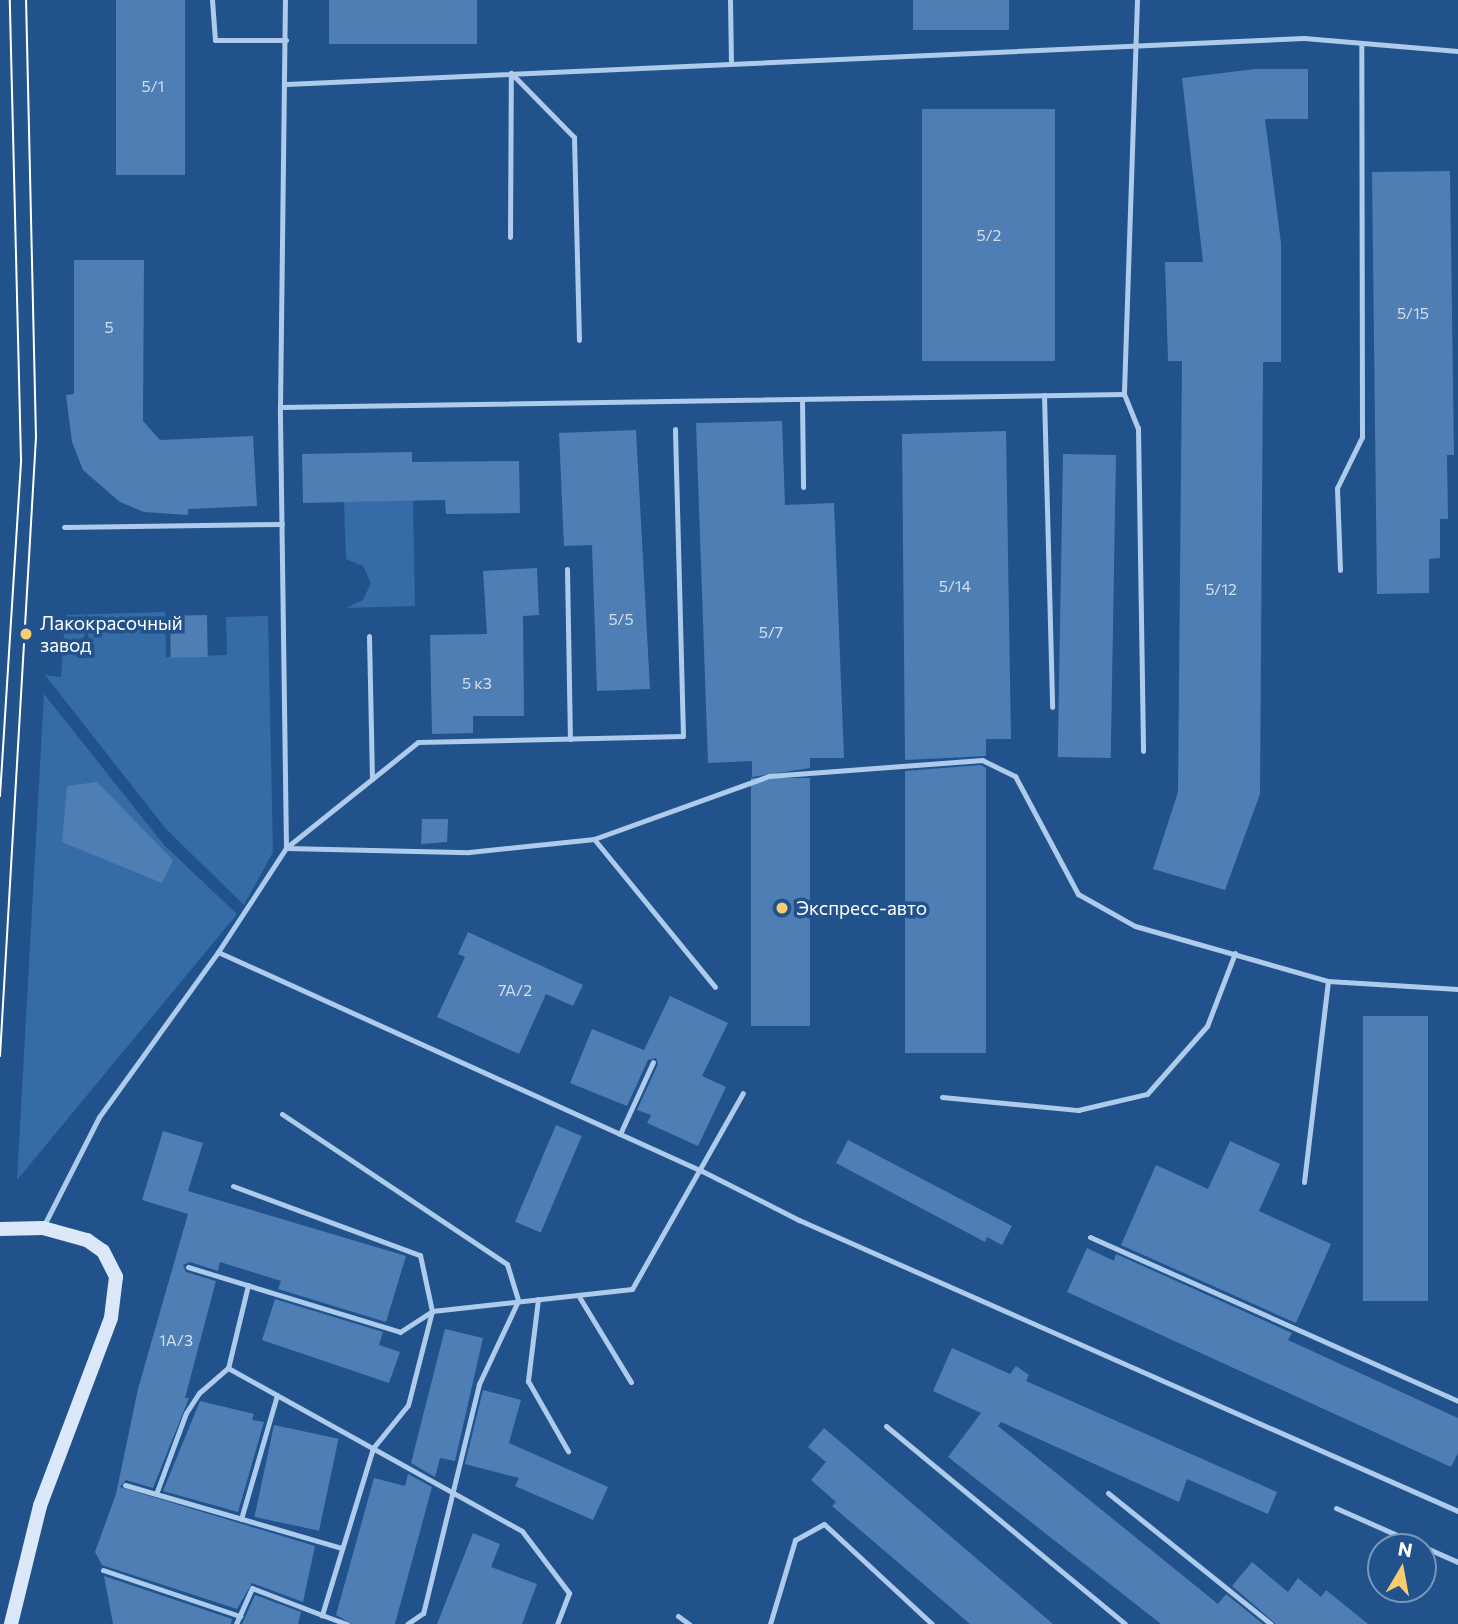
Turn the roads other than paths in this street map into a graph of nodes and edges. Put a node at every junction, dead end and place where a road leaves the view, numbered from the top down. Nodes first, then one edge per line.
1 (212, 0) edge
2 (285, 0) edge
3 (730, 0) edge
4 (1137, 0) edge
5 (286, 40) junction
6 (1362, 43) junction
7 (1137, 45) junction
8 (1458, 51) edge
9 (731, 61) junction
10 (511, 73) junction
11 (286, 84) junction
12 (510, 237) dead end
13 (579, 340) dead end
14 (1124, 394) junction
15 (1044, 395) junction
16 (802, 399) junction
17 (280, 407) junction
18 (675, 429) dead end
19 (803, 486) dead end
20 (282, 524) junction
21 (64, 527) dead end
22 (567, 569) dead end
23 (1340, 570) dead end
24 (369, 636) dead end
25 (1052, 707) dead end
26 (570, 739) junction
27 (1143, 751) dead end
28 (372, 779) junction
29 (594, 839) junction
30 (286, 848) junction
31 (218, 952) junction
32 (1235, 953) junction
33 (1328, 981) junction
34 (715, 987) dead end
35 (1458, 989) edge
36 (653, 1062) dead end
37 (743, 1093) dead end
38 (942, 1097) dead end
39 (282, 1114) dead end
40 (620, 1134) junction
41 (702, 1171) junction
42 (1304, 1181) dead end
43 (233, 1186) dead end
44 (43, 1228) junction
45 (0, 1229) edge
46 (1090, 1237) dead end
47 (188, 1267) dead end
48 (248, 1285) junction
49 (578, 1295) junction
50 (537, 1299) junction
51 (518, 1301) junction
52 (432, 1311) junction
53 (228, 1368) junction
54 (631, 1382) dead end
55 (277, 1395) junction
56 (1458, 1401) edge
57 (886, 1426) dead end
58 (373, 1448) junction
59 (568, 1451) dead end
60 (125, 1485) dead end
61 (454, 1493) junction
62 (1108, 1493) dead end
63 (156, 1494) junction
64 (1336, 1508) dead end
65 (1458, 1511) edge
66 (241, 1519) junction
67 (342, 1548) junction
68 (1458, 1562) edge
69 (103, 1570) dead end
70 (322, 1615) junction
71 (240, 1616) junction
72 (678, 1616) dead end
73 (11, 1624) edge
74 (236, 1624) edge
75 (347, 1624) edge
76 (407, 1624) edge
77 (557, 1624) edge
78 (689, 1624) edge
79 (770, 1624) edge
80 (932, 1624) edge
81 (1125, 1624) edge
82 (1271, 1624) edge

1 - 5 lane
2 - 5 lane
3 - 9 lane
4 - 7 lane
5 - 11 lane
6 - 7 lane
6 - 8 lane
6 - 23 lane
7 - 9 lane
7 - 14 lane
9 - 10 lane
10 - 11 lane
10 - 12 lane
10 - 13 lane
11 - 17 lane
14 - 15 lane
14 - 27 lane
15 - 16 lane
15 - 25 lane
16 - 17 lane
16 - 19 lane
17 - 20 lane
18 - 26 lane
20 - 21 lane
20 - 30 lane
22 - 26 lane
24 - 28 lane
26 - 28 lane
28 - 30 lane
29 - 30 lane
29 - 32 lane
29 - 34 lane
30 - 31 lane
31 - 40 lane
31 - 44 lane
32 - 33 lane
32 - 38 lane
33 - 35 lane
33 - 42 lane
36 - 40 lane
37 - 41 lane
39 - 51 lane
40 - 41 lane
41 - 49 lane
41 - 65 lane
43 - 52 lane
44 - 45 main road
44 - 73 main road
46 - 56 lane
47 - 48 lane
48 - 52 lane
48 - 53 lane
49 - 50 lane
49 - 54 lane
50 - 51 lane
50 - 59 lane
51 - 52 lane
51 - 61 lane
52 - 58 lane
53 - 55 lane
53 - 63 lane
55 - 58 lane
55 - 66 lane
57 - 81 lane
58 - 61 lane
58 - 67 lane
60 - 63 lane
61 - 76 lane
61 - 77 lane
62 - 82 lane
63 - 66 lane
64 - 68 lane
66 - 67 lane
67 - 70 lane
69 - 71 lane
70 - 71 lane
70 - 75 lane
71 - 74 lane
72 - 78 lane
79 - 80 lane

